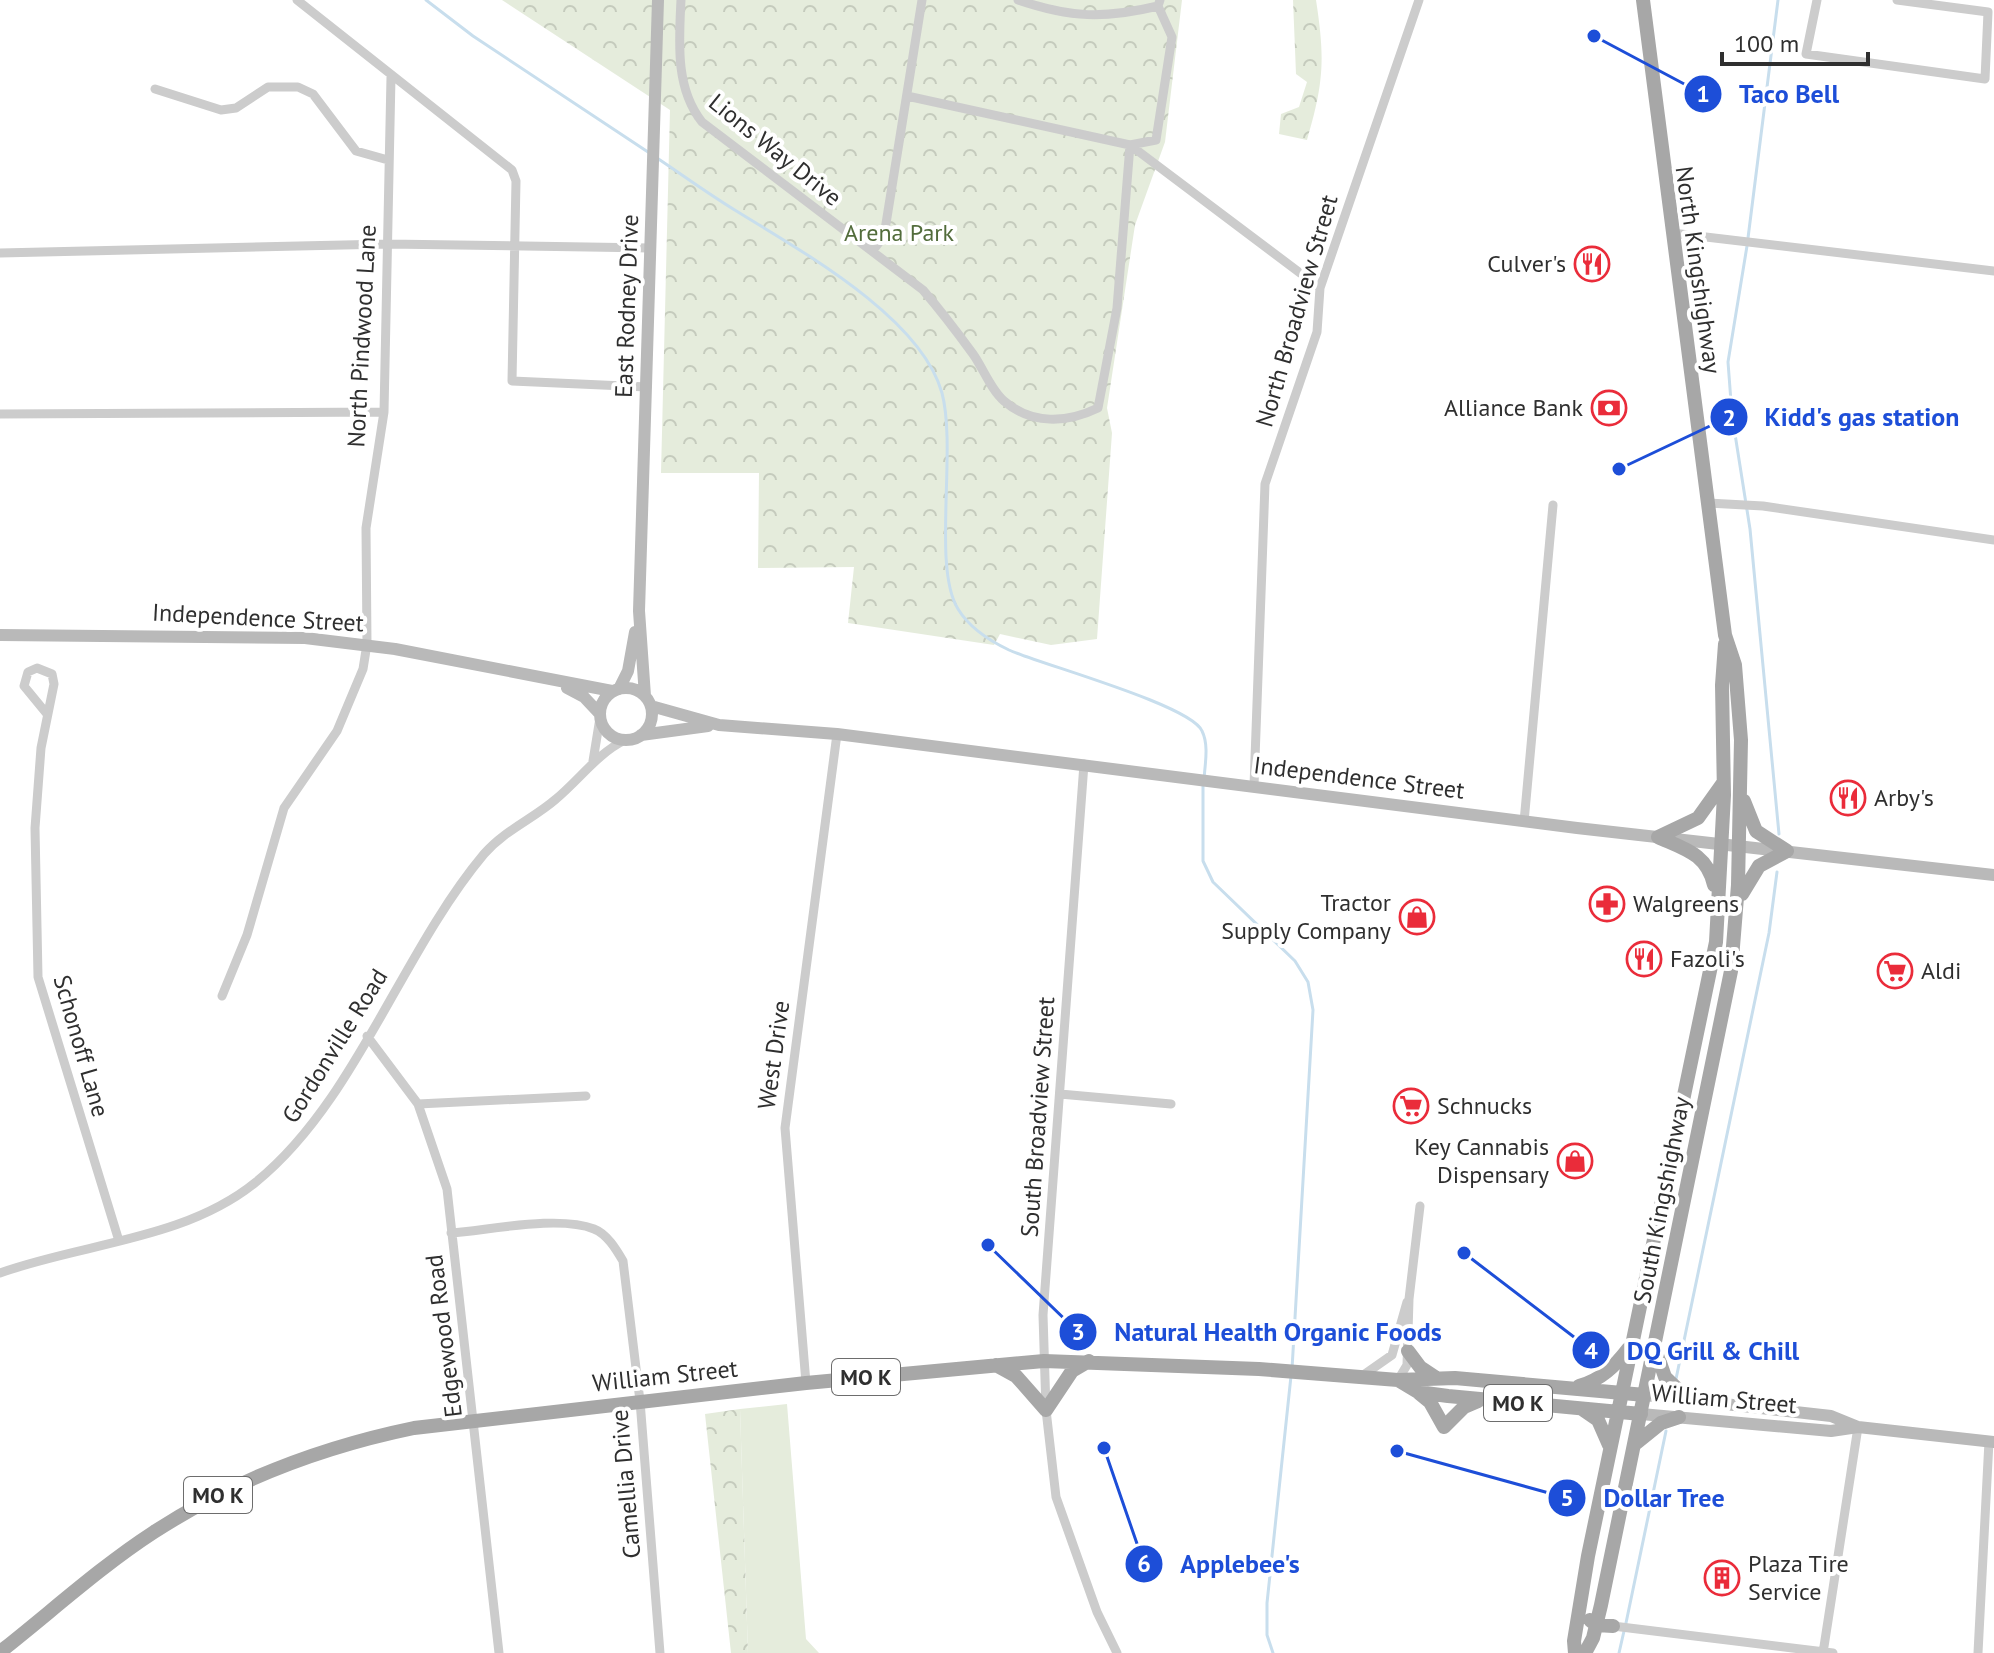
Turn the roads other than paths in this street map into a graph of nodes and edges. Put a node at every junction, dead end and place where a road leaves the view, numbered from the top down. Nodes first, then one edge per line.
1 (297, 0) edge
2 (658, 0) edge
3 (681, 0) edge
4 (922, 0) edge
5 (1018, 0) edge
6 (1419, 0) edge
7 (1643, 0) edge
8 (1817, 0) edge
9 (1897, 0) edge
10 (1159, 3) edge
11 (391, 77) junction
12 (1990, 80) edge
13 (155, 89) dead end
14 (907, 96) junction
15 (1130, 145) junction
16 (388, 160) junction
17 (1671, 233) junction
18 (388, 244) junction
19 (515, 245) junction
20 (651, 248) junction
21 (874, 249) junction
22 (0, 253) edge
23 (1994, 271) edge
24 (1320, 288) junction
25 (647, 387) junction
26 (384, 412) junction
27 (0, 414) edge
28 (1708, 503) junction
29 (1553, 505) dead end
30 (1994, 540) edge
31 (639, 613) junction
32 (0, 635) edge
33 (1726, 640) junction
34 (367, 644) junction
35 (557, 682) junction
36 (616, 690) junction
37 (648, 701) junction
38 (47, 714) junction
39 (600, 716) junction
40 (719, 725) junction
41 (837, 734) junction
42 (641, 735) junction
43 (625, 740) junction
44 (592, 764) junction
45 (1084, 764) junction
46 (1724, 783) junction
47 (1254, 786) junction
48 (1741, 789) junction
49 (1524, 822) junction
50 (1658, 837) junction
51 (1722, 845) junction
52 (1739, 846) junction
53 (1787, 851) junction
54 (1994, 875) edge
55 (1718, 905) junction
56 (1737, 907) junction
57 (222, 996) dead end
58 (367, 1036) junction
59 (1060, 1094) junction
60 (586, 1096) dead end
61 (418, 1104) junction
62 (1171, 1104) dead end
63 (1420, 1206) dead end
64 (451, 1233) junction
65 (119, 1241) junction
66 (0, 1273) edge
67 (1409, 1299) junction
68 (1633, 1342) junction
69 (1655, 1347) junction
70 (1408, 1351) junction
71 (1044, 1361) junction
72 (1089, 1361) junction
73 (995, 1365) junction
74 (1360, 1377) junction
75 (1436, 1377) junction
76 (1398, 1380) junction
77 (806, 1383) junction
78 (1575, 1387) junction
79 (1418, 1392) junction
80 (1621, 1392) junction
81 (1645, 1395) junction
82 (1482, 1399) junction
83 (1688, 1399) junction
84 (640, 1401) junction
85 (1582, 1409) junction
86 (1046, 1410) junction
87 (1617, 1412) junction
88 (1641, 1414) junction
89 (1679, 1417) junction
90 (474, 1420) junction
91 (1858, 1427) junction
92 (1992, 1442) edge
93 (1635, 1445) junction
94 (1610, 1448) junction
95 (1581, 1598) junction
96 (1601, 1605) junction
97 (1596, 1625) junction
98 (1613, 1626) junction
99 (0, 1652) edge
100 (499, 1653) edge
101 (660, 1653) edge
102 (1117, 1653) edge
103 (1575, 1653) edge
104 (1585, 1653) edge
105 (1824, 1653) edge
106 (1833, 1653) edge
107 (1978, 1653) edge

1 - 11 street
2 - 20 street, East Rodney Drive
3 - 21 street, Lions Way Drive
4 - 14 street
5 - 10 street
6 - 24 street, North Broadview Street
7 - 17 main road, North Kingshighway
8 - 12 street
9 - 12 street
10 - 15 street
11 - 16 street, North Pindwood Lane
11 - 19 street
13 - 16 street
14 - 15 street
14 - 21 street
15 - 21 street, Lions Way Drive
15 - 24 street
16 - 18 street, North Pindwood Lane
17 - 23 street
17 - 28 main road, North Kingshighway
18 - 19 street
18 - 22 street
18 - 26 street, North Pindwood Lane
19 - 20 street
19 - 25 street
20 - 25 street, East Rodney Drive
24 - 47 street, North Broadview Street
25 - 31 street, East Rodney Drive
26 - 27 street
26 - 34 street, North Pindwood Lane
28 - 30 street
28 - 33 main road, North Kingshighway
29 - 49 street
31 - 36 street, East Rodney Drive
31 - 37 street, East Rodney Drive
32 - 34 street, Independence Street
33 - 46 main road, North Kingshighway
33 - 48 main road, North Kingshighway
34 - 35 street, Independence Street
34 - 57 street, North Pindwood Lane
35 - 36 street, Independence Street
35 - 39 street, Independence Street
36 - 37 street
36 - 39 street
37 - 40 street, Independence Street
37 - 42 street
38 - 38 street, Schonoff Lane
38 - 65 street, Schonoff Lane
39 - 43 street
39 - 44 street
40 - 41 street, Independence Street
40 - 42 street, Independence Street
41 - 45 street, Independence Street
41 - 77 street, West Drive
42 - 43 street
43 - 44 street, Gordonville Road
44 - 58 street, Gordonville Road
45 - 47 street, Independence Street
45 - 59 street, South Broadview Street
46 - 50 main road
46 - 51 main road, North Kingshighway
47 - 49 street, Independence Street
48 - 52 main road, North Kingshighway
48 - 53 main road
49 - 50 street, Independence Street
50 - 51 street, Independence Street
50 - 55 main road
51 - 52 street, Independence Street
51 - 55 main road, South Kingshighway
52 - 53 street, Independence Street
52 - 56 main road, South Kingshighway
53 - 54 street, Independence Street
53 - 56 main road
55 - 68 main road, South Kingshighway
56 - 69 main road, South Kingshighway
58 - 61 street, Edgewood Road
58 - 65 street, Gordonville Road
59 - 62 street
59 - 71 street, South Broadview Street
60 - 61 street
61 - 64 street, Edgewood Road
63 - 67 street
64 - 84 street, Camellia Drive
64 - 90 street, Edgewood Road
65 - 66 street, Gordonville Road
67 - 70 street
67 - 74 street
68 - 78 main road
68 - 80 main road, South Kingshighway
69 - 81 main road, South Kingshighway
69 - 83 main road
70 - 75 main road
70 - 76 street
71 - 72 main road, William Street / MO K
71 - 73 main road, William Street / MO K
71 - 86 street, South Broadview Street
72 - 74 main road, William Street / MO K
72 - 86 main road
73 - 77 main road, William Street / MO K
73 - 86 main road
74 - 76 main road, William Street / MO K
75 - 76 main road, William Street / MO K
75 - 78 main road, William Street / MO K
76 - 79 main road, William Street / MO K
77 - 84 main road, William Street / MO K
78 - 80 main road, William Street / MO K
79 - 82 main road, William Street / MO K
79 - 82 main road
80 - 81 main road, William Street / MO K
80 - 87 main road, South Kingshighway
81 - 83 street, William Street
81 - 88 main road, South Kingshighway
82 - 85 main road, William Street / MO K
83 - 91 street, William Street
84 - 90 main road, William Street / MO K
84 - 101 street, Camellia Drive
85 - 87 main road, William Street / MO K
85 - 94 main road
86 - 102 street, South Broadview Street
87 - 88 main road, William Street / MO K
87 - 94 main road, South Kingshighway
88 - 89 street, William Street
88 - 93 main road, South Kingshighway
89 - 91 street, William Street
89 - 93 main road
90 - 99 main road, William Street / MO K
90 - 100 street, Edgewood Road
91 - 92 street, William Street
91 - 105 street
92 - 107 street
93 - 96 main road, South Kingshighway
94 - 95 main road, South Kingshighway
95 - 97 main road
95 - 103 main road, South Kingshighway
96 - 97 main road, South Kingshighway
96 - 98 main road
97 - 98 main road
97 - 104 main road, South Kingshighway
98 - 105 street
105 - 106 street

